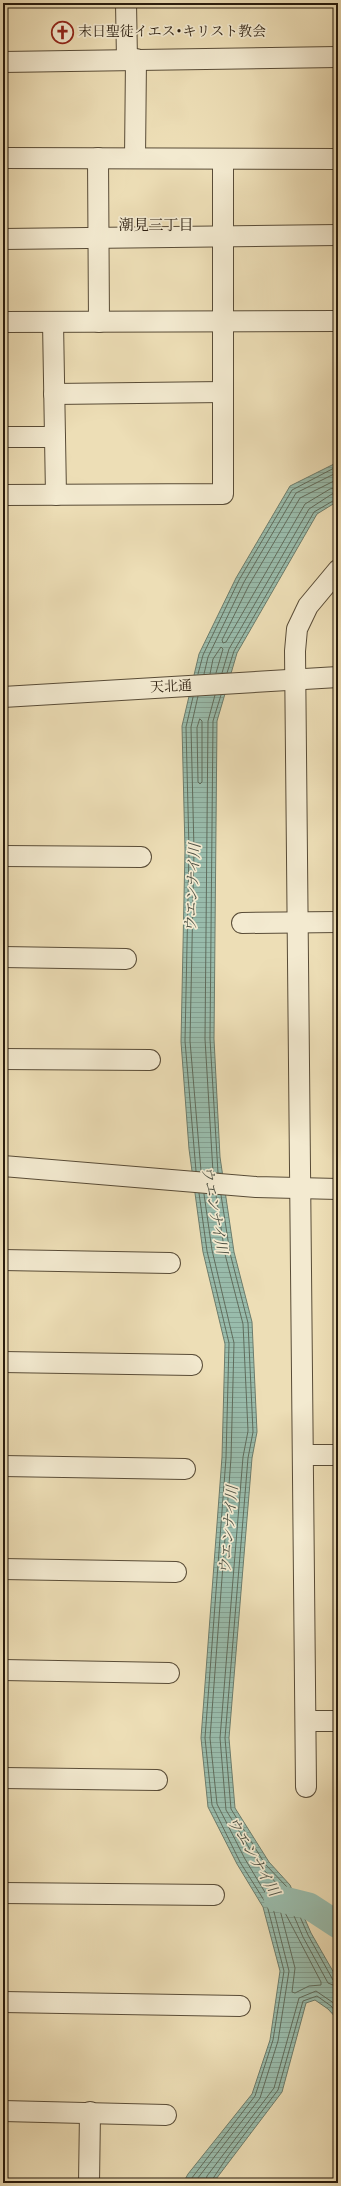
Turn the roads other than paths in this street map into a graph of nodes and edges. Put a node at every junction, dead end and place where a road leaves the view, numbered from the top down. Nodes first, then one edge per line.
1 (126, 3) edge
2 (338, 57) edge
3 (132, 60) junction
4 (3, 62) edge
5 (3, 158) edge
6 (98, 158) junction
7 (136, 158) junction
8 (223, 159) junction
9 (338, 159) edge
10 (338, 235) edge
11 (224, 237) junction
12 (99, 238) junction
13 (3, 239) edge
14 (223, 321) junction
15 (338, 321) edge
16 (3, 322) edge
17 (53, 322) junction
18 (99, 322) junction
19 (223, 392) junction
20 (54, 394) junction
21 (3, 437) edge
22 (55, 437) junction
23 (56, 494) junction
24 (3, 495) edge
25 (338, 570) edge
26 (338, 677) edge
27 (295, 679) junction
28 (3, 697) edge
29 (3, 856) edge
30 (141, 857) dead end
31 (298, 922) junction
32 (338, 922) edge
33 (242, 923) dead end
34 (3, 957) edge
35 (126, 959) dead end
36 (3, 1059) edge
37 (150, 1060) dead end
38 (3, 1166) edge
39 (338, 1188) edge
40 (301, 1189) junction
41 (3, 1260) edge
42 (170, 1263) dead end
43 (3, 1362) edge
44 (192, 1365) dead end
45 (303, 1455) junction
46 (338, 1455) edge
47 (3, 1466) edge
48 (186, 1469) dead end
49 (3, 1569) edge
50 (176, 1572) dead end
51 (3, 1670) edge
52 (168, 1673) dead end
53 (306, 1721) junction
54 (338, 1721) edge
55 (3, 1778) edge
56 (157, 1780) dead end
57 (306, 1787) dead end
58 (3, 1893) edge
59 (214, 1895) dead end
60 (3, 2002) edge
61 (240, 2006) dead end
62 (3, 2111) edge
63 (90, 2112) junction
64 (166, 2115) dead end
65 (89, 2183) edge

1 - 3 street
2 - 3 street
3 - 4 street
3 - 7 street
5 - 6 street
6 - 7 street
6 - 12 street
7 - 8 street
8 - 9 street
8 - 11 street
10 - 11 street
11 - 12 street
11 - 14 street
12 - 13 street
12 - 18 street
14 - 15 street
14 - 18 street
14 - 19 street
16 - 17 street
17 - 18 street
17 - 20 street
19 - 20 street
19 - 23 street
20 - 22 street
21 - 22 street
22 - 23 street
23 - 24 street
25 - 27 street
26 - 27 street, 天北通
27 - 28 street, 天北通
27 - 31 street
29 - 30 street
31 - 32 street
31 - 33 street
31 - 40 street
34 - 35 street
36 - 37 street
38 - 40 street
39 - 40 street
40 - 45 street
41 - 42 street
43 - 44 street
45 - 46 street
45 - 53 street
47 - 48 street
49 - 50 street
51 - 52 street
53 - 54 street
53 - 57 street
55 - 56 street
58 - 59 street
60 - 61 street
62 - 63 street
63 - 64 street
63 - 65 street

